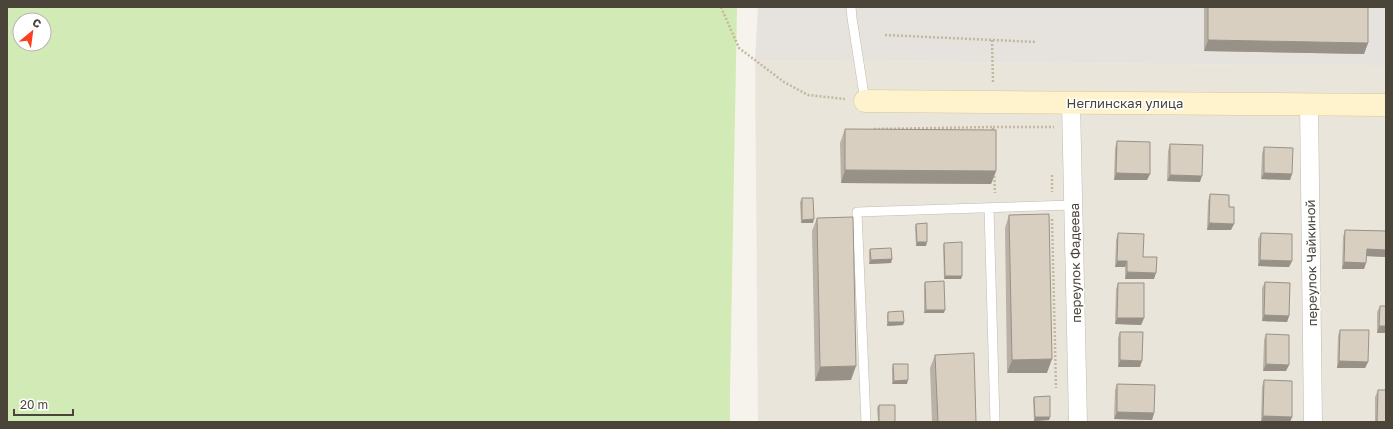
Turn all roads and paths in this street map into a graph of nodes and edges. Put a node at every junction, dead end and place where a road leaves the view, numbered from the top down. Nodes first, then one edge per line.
1 (721, 7) edge
2 (851, 7) edge
3 (885, 35) dead end
4 (1036, 42) dead end
5 (865, 101) junction
6 (1071, 103) junction
7 (1309, 104) junction
8 (1386, 105) edge
9 (1052, 127) dead end
10 (869, 130) edge
11 (993, 135) edge
12 (1052, 135) dead end
13 (994, 167) edge
14 (1052, 174) dead end
15 (1073, 205) junction
16 (1052, 206) junction
17 (992, 207) junction
18 (1056, 391) dead end
19 (866, 422) edge
20 (995, 422) edge
21 (1078, 422) edge
22 (1313, 422) edge

1 - 5 path
2 - 5 lane
3 - 4 path
5 - 6 street, Неглинская улица
6 - 7 street, Неглинская улица
6 - 15 street, переулок Фадеева
7 - 8 street, Неглинская улица
7 - 22 street, переулок Чайкиной
9 - 12 path
10 - 11 path
13 - 17 path
14 - 16 path
15 - 16 lane
15 - 21 street, переулок Фадеева
16 - 17 lane
16 - 18 path
17 - 19 lane
17 - 20 lane

